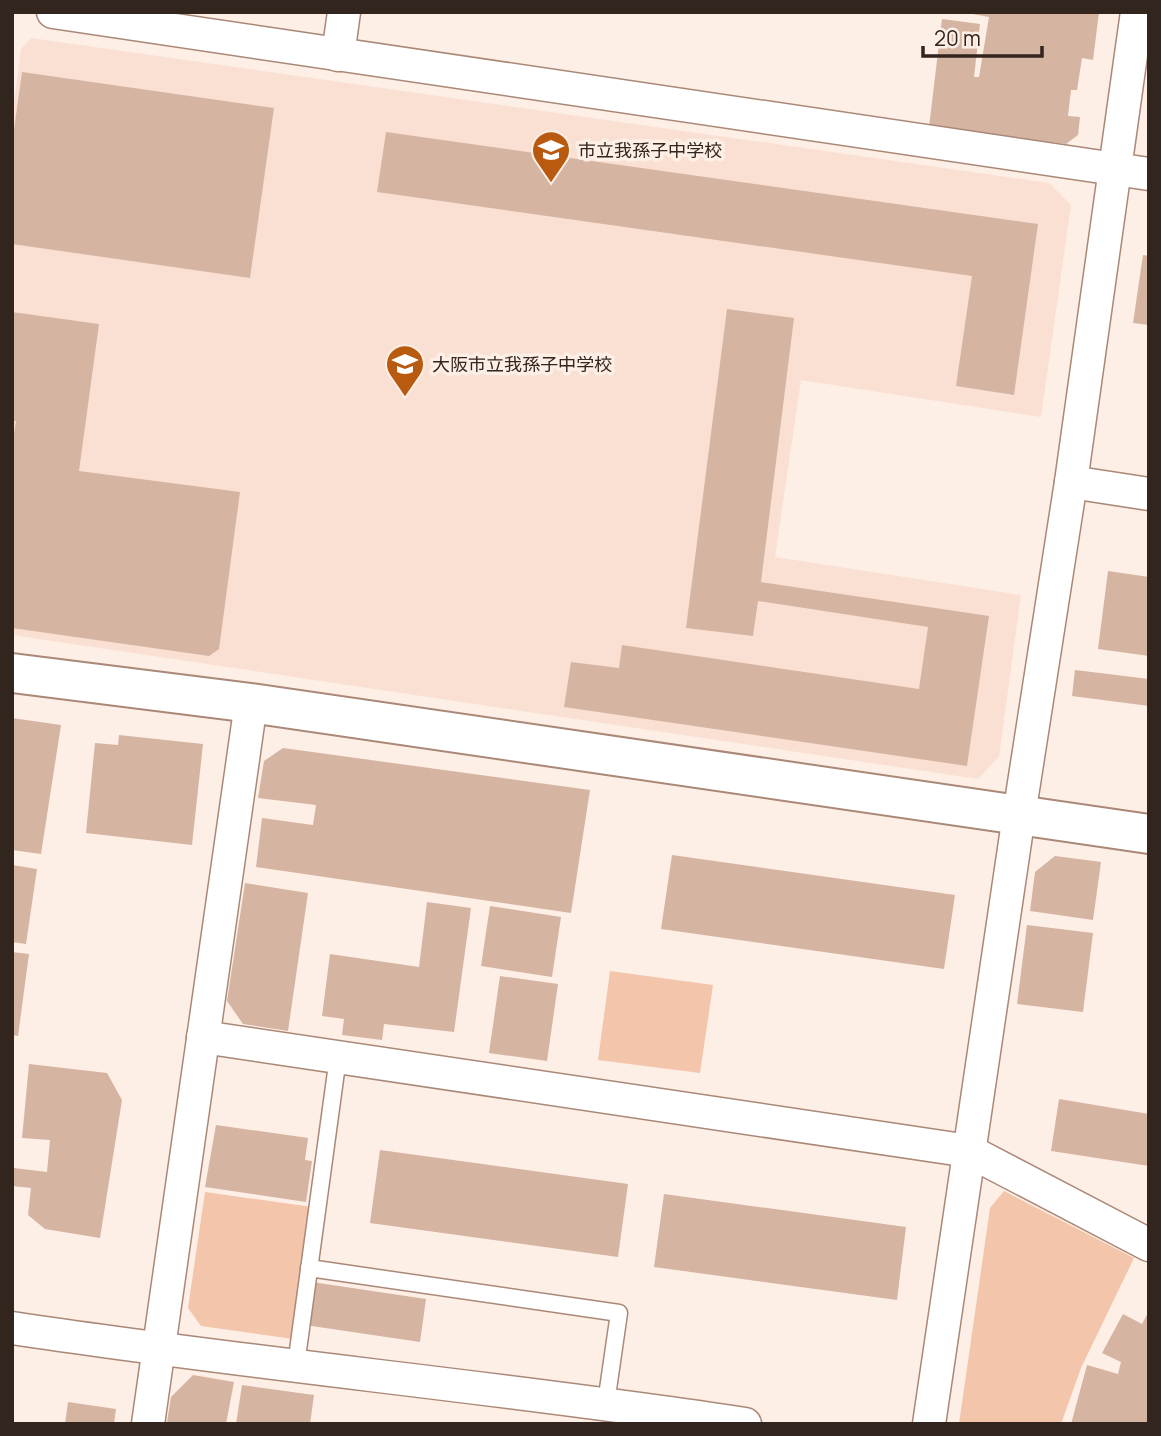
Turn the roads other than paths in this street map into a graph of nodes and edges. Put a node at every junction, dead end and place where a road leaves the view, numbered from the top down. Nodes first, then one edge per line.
1 (53, 12) edge
2 (344, 12) edge
3 (1137, 12) edge
4 (338, 55) junction
5 (1115, 169) junction
6 (1149, 174) edge
7 (1071, 482) junction
8 (1149, 494) edge
9 (12, 673) edge
10 (251, 703) junction
11 (1019, 815) junction
12 (1149, 834) edge
13 (203, 1037) junction
14 (338, 1057) junction
15 (969, 1152) junction
16 (1149, 1245) edge
17 (309, 1268) junction
18 (12, 1328) edge
19 (160, 1350) junction
20 (296, 1365) junction
21 (606, 1403) junction
22 (148, 1424) edge
23 (745, 1424) edge
24 (929, 1424) edge

1 - 4 street
2 - 4 street
3 - 5 street
4 - 5 street
5 - 6 street
5 - 7 street
7 - 8 street
7 - 11 street
9 - 10 street
10 - 11 street
10 - 13 street
11 - 12 street
11 - 15 street
13 - 14 street
13 - 19 street
14 - 15 street
14 - 17 lane
15 - 16 street
15 - 24 street
17 - 20 lane
17 - 21 lane
18 - 19 street
19 - 20 street
19 - 22 street
20 - 21 street
21 - 23 street

